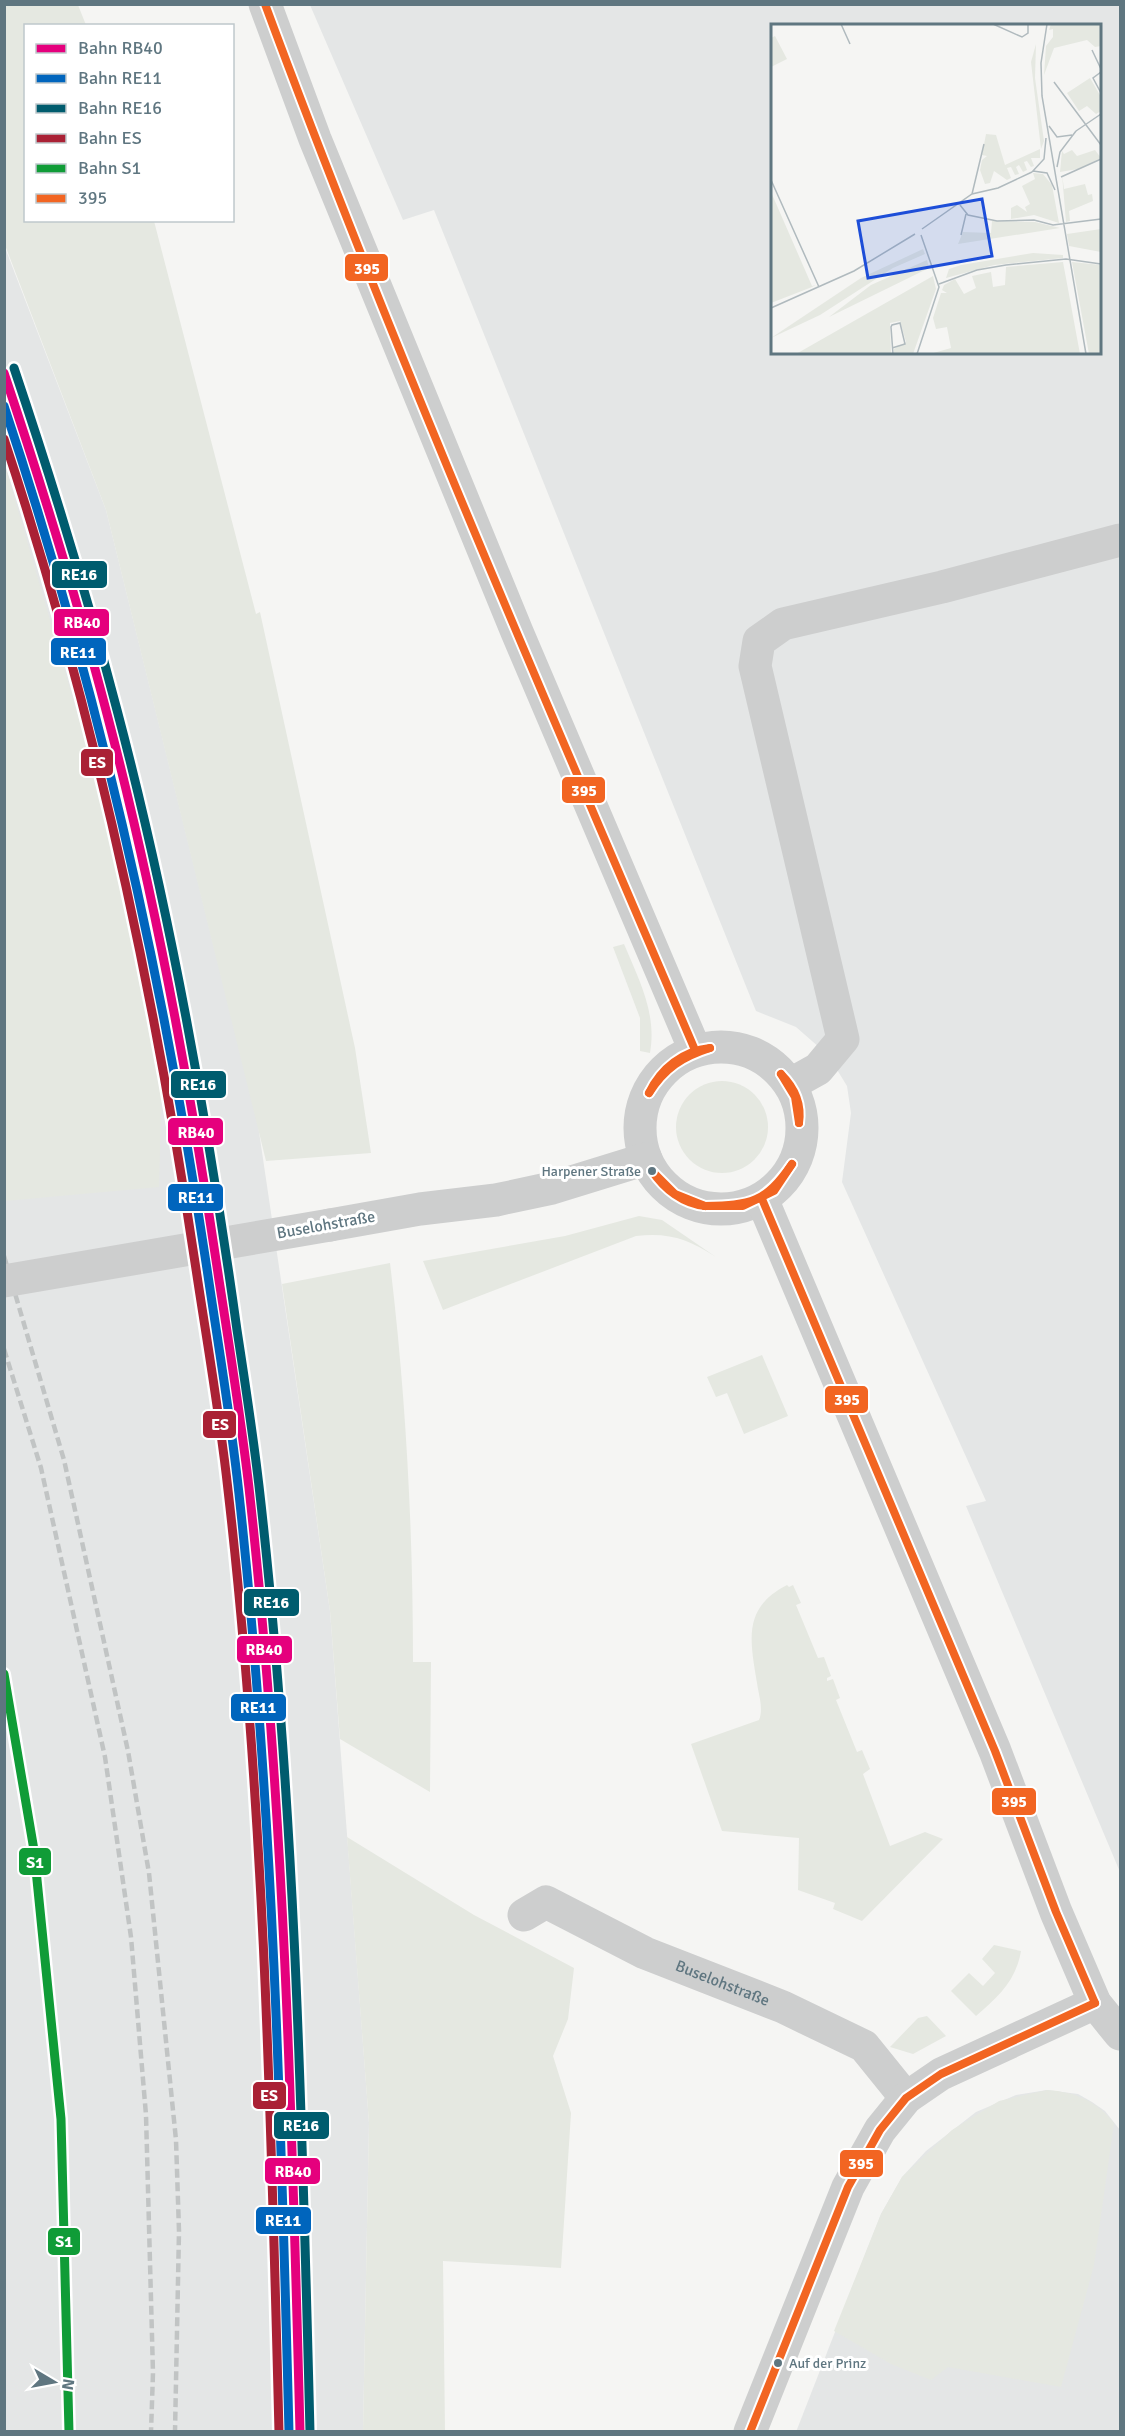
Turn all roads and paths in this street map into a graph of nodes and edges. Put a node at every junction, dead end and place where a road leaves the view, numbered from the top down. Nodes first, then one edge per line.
1 (265, 4) edge
2 (1120, 540) edge
3 (695, 1050) junction
4 (791, 1084) junction
5 (645, 1159) junction
6 (762, 1198) junction
7 (4, 1281) edge
8 (524, 1915) dead end
9 (1095, 2003) junction
10 (1120, 2034) edge
11 (906, 2098) junction
12 (750, 2432) edge

1 - 3 street
2 - 4 street
3 - 4 street
3 - 5 street
4 - 6 street
5 - 6 street
5 - 7 street, Buselohstraße, bridge
6 - 9 street
8 - 11 street, Buselohstraße
9 - 10 street
9 - 11 street
11 - 12 street

